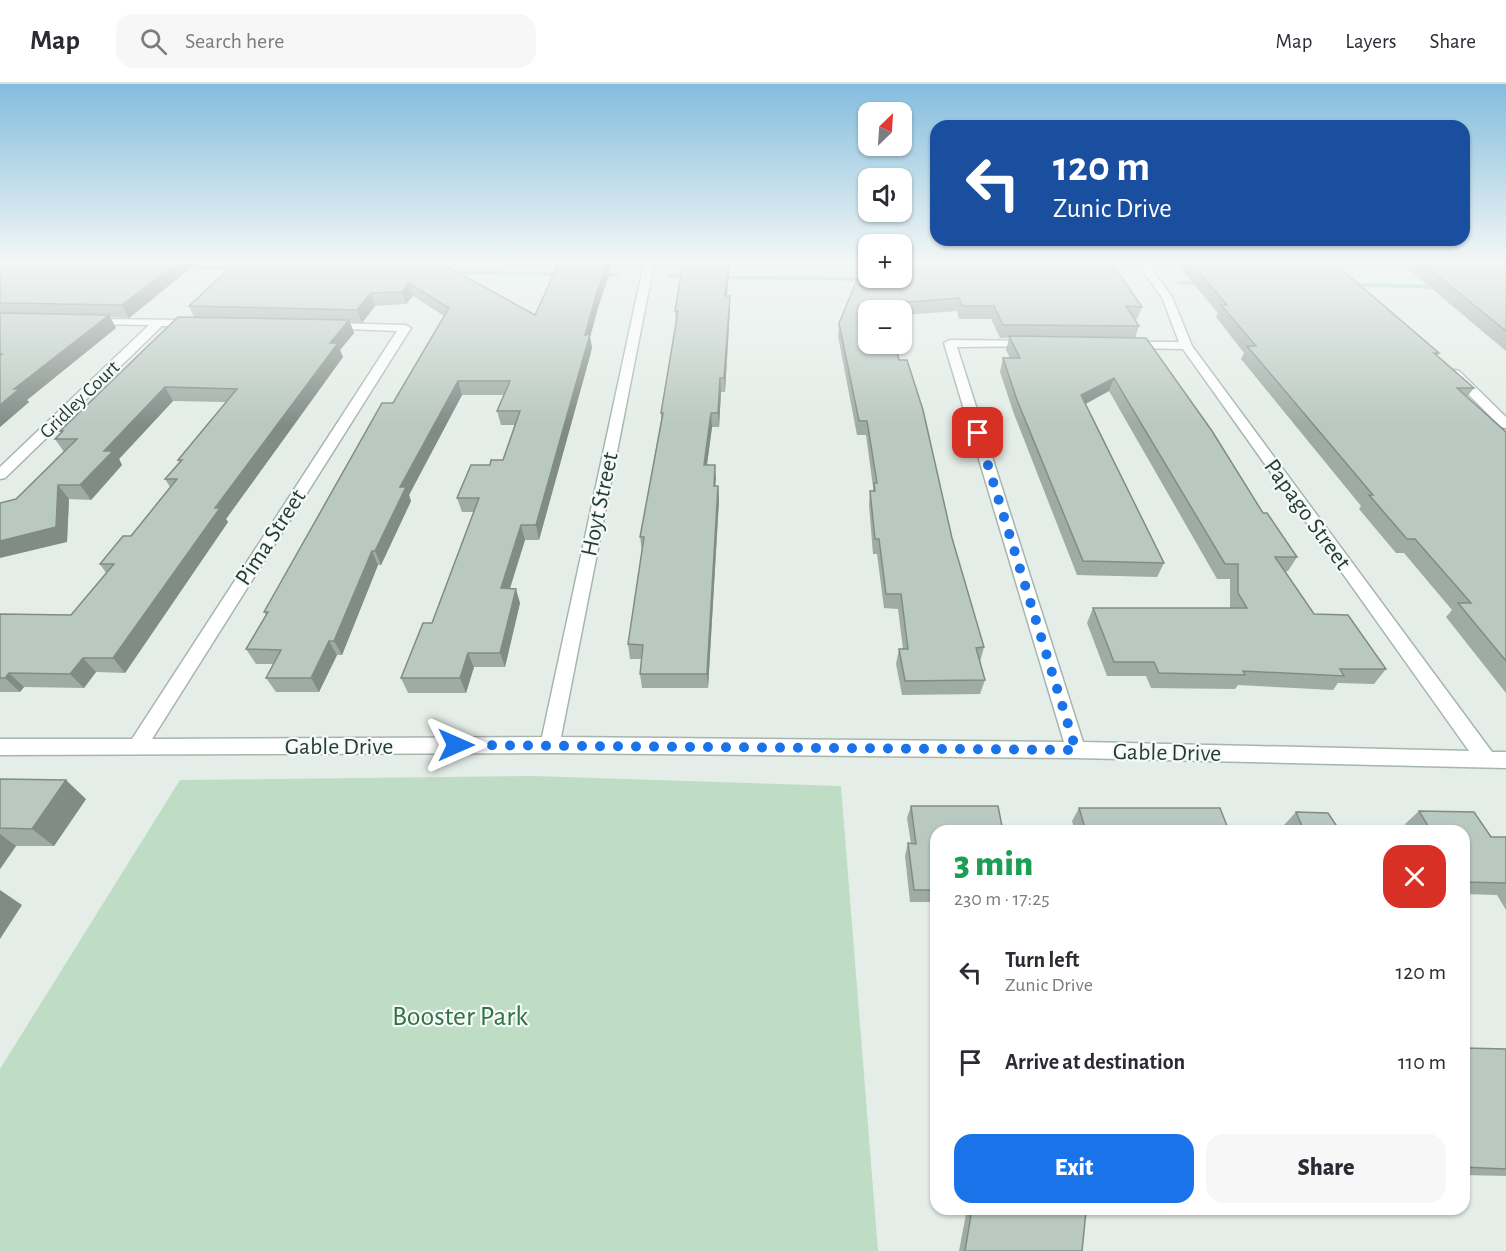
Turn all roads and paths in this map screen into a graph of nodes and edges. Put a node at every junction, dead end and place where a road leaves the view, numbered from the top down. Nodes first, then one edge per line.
1 (638, 317) edge
2 (1175, 317) edge
3 (79, 321) edge
4 (158, 323) junction
5 (205, 324) edge
6 (311, 326) edge
7 (1044, 344) edge
8 (1115, 345) edge
9 (1186, 346) junction
10 (1450, 368) edge
11 (1506, 424) edge
12 (0, 475) edge
13 (550, 745) junction
14 (0, 747) edge
15 (136, 748) junction
16 (1076, 750) junction
17 (1496, 760) edge

1 - 13 street, Hoyt Street
2 - 9 street, Papago Street
3 - 4 street
4 - 5 street
4 - 12 street, Gridley Court
6 - 15 street, Pima Street
7 - 16 street
8 - 9 street
9 - 17 street, Papago Street
10 - 11 street
13 - 15 street, Gable Drive
13 - 16 street, Gable Drive
14 - 15 street, Gable Drive
16 - 17 street, Gable Drive

